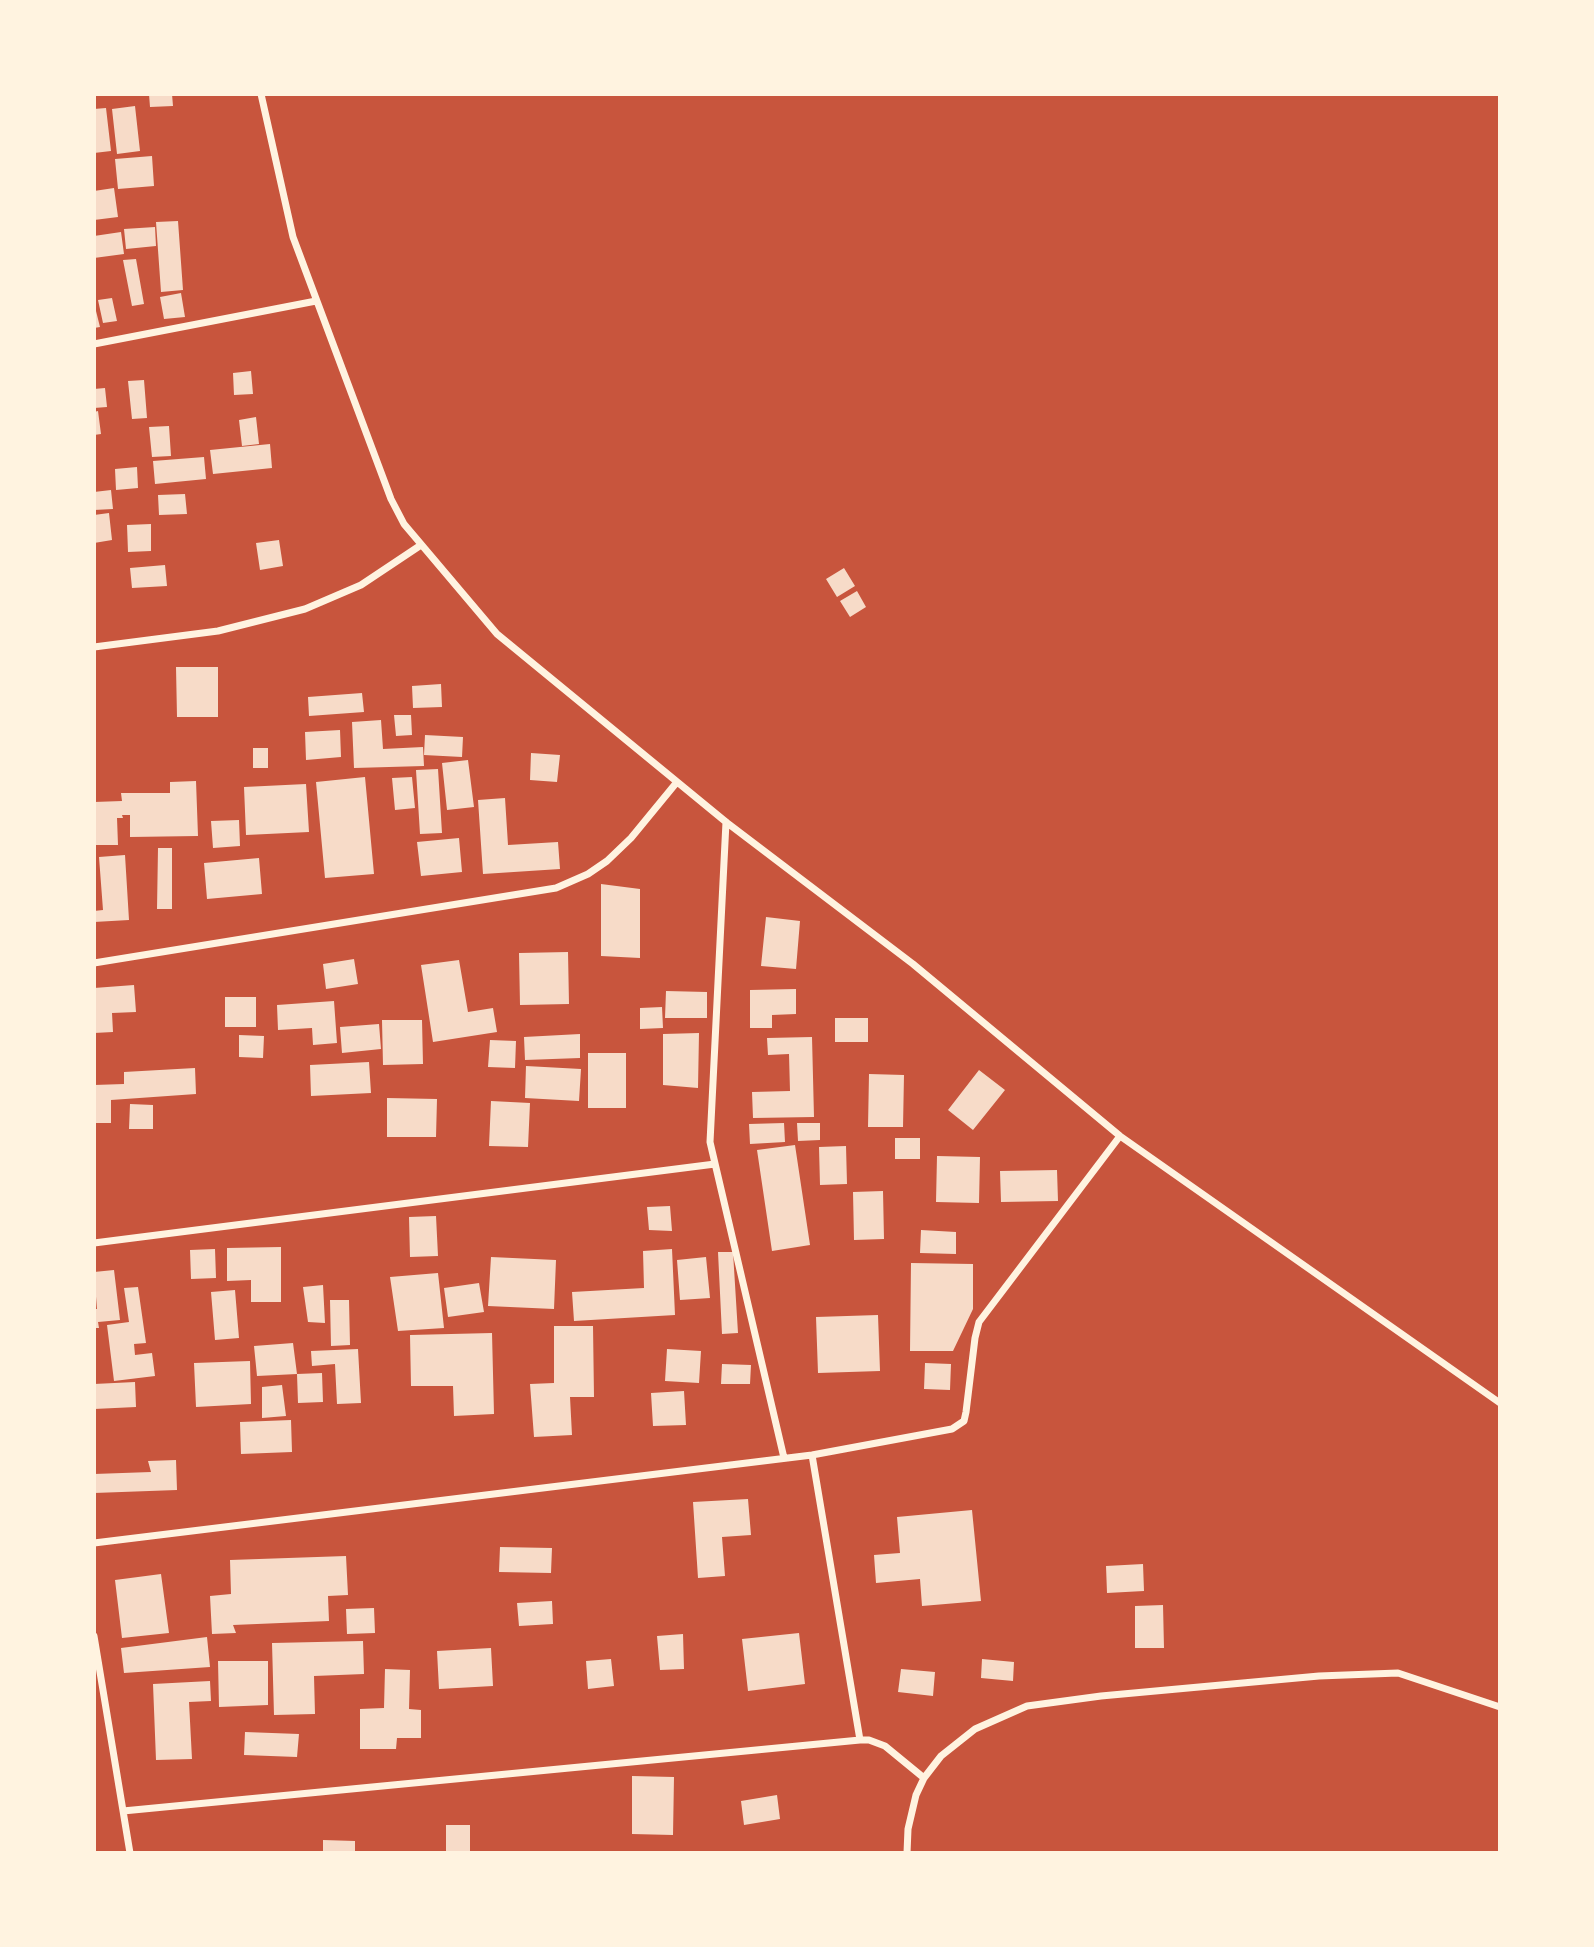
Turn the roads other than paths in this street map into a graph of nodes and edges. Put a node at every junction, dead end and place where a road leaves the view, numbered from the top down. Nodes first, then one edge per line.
1 (261, 94) edge
2 (316, 301) junction
3 (94, 344) edge
4 (421, 545) junction
5 (94, 647) edge
6 (677, 782) junction
7 (726, 822) junction
8 (94, 963) edge
9 (1120, 1136) junction
10 (715, 1164) junction
11 (94, 1243) edge
12 (1500, 1403) edge
13 (812, 1455) junction
14 (784, 1458) junction
15 (94, 1543) edge
16 (94, 1636) edge
17 (1500, 1707) edge
18 (860, 1740) junction
19 (924, 1778) junction
20 (123, 1811) junction
21 (130, 1853) edge
22 (906, 1853) edge

1 - 2 street
2 - 3 street
2 - 4 street
4 - 5 street
4 - 6 street
6 - 7 street
6 - 8 street
7 - 9 street
7 - 10 street
9 - 12 street
9 - 13 street
10 - 11 street
10 - 14 street
13 - 14 street
13 - 18 street
14 - 15 street
16 - 20 street
17 - 19 street
18 - 19 street
18 - 20 street
19 - 22 street
20 - 21 street

